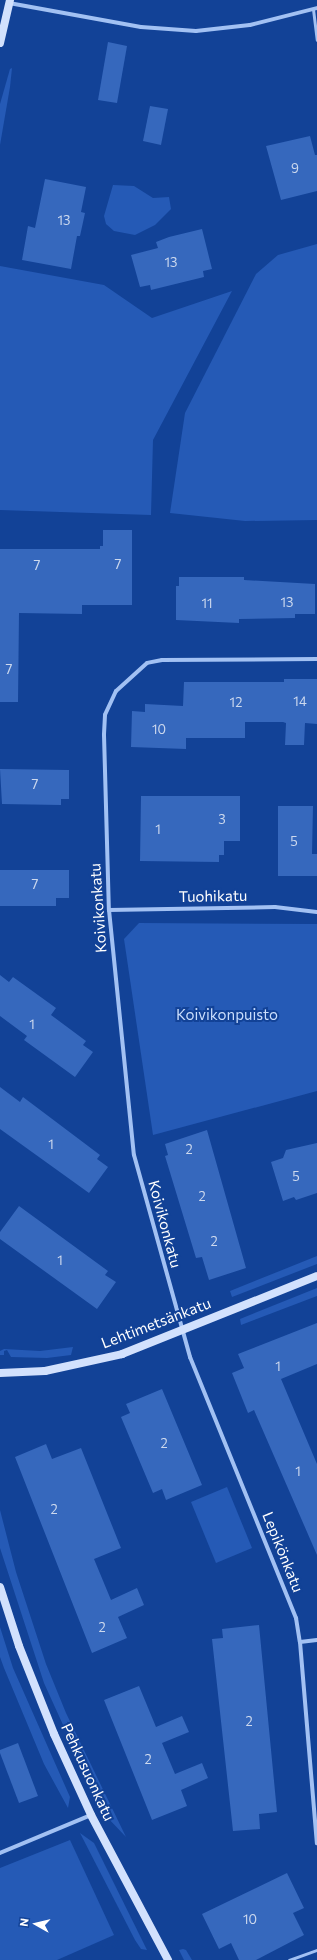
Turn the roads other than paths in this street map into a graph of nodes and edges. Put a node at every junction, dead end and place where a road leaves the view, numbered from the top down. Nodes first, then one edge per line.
1 (9, 1) edge
2 (315, 8) edge
3 (317, 40) edge
4 (0, 43) edge
5 (317, 659) edge
6 (108, 910) junction
7 (317, 912) edge
8 (317, 1276) edge
9 (182, 1330) junction
10 (0, 1373) edge
11 (0, 1587) edge
12 (317, 1640) edge
13 (300, 1642) junction
14 (91, 1814) junction
15 (317, 1843) edge
16 (0, 1853) edge
17 (317, 1950) edge
18 (168, 1960) edge
19 (290, 1960) edge

1 - 2 street
1 - 4 main road
2 - 3 lane
5 - 6 street, Koivikonkatu
6 - 7 street, Tuohikatu
6 - 9 street, Koivikonkatu
8 - 9 main road, Lehtimetsänkatu
9 - 10 main road, Lehtimetsänkatu
9 - 13 street, Lepikönkatu
11 - 14 main road, Pehkusuonkatu
12 - 13 street
13 - 15 street, Lepikönkatu
14 - 16 street
14 - 18 main road, Pehkusuonkatu
17 - 19 lane

